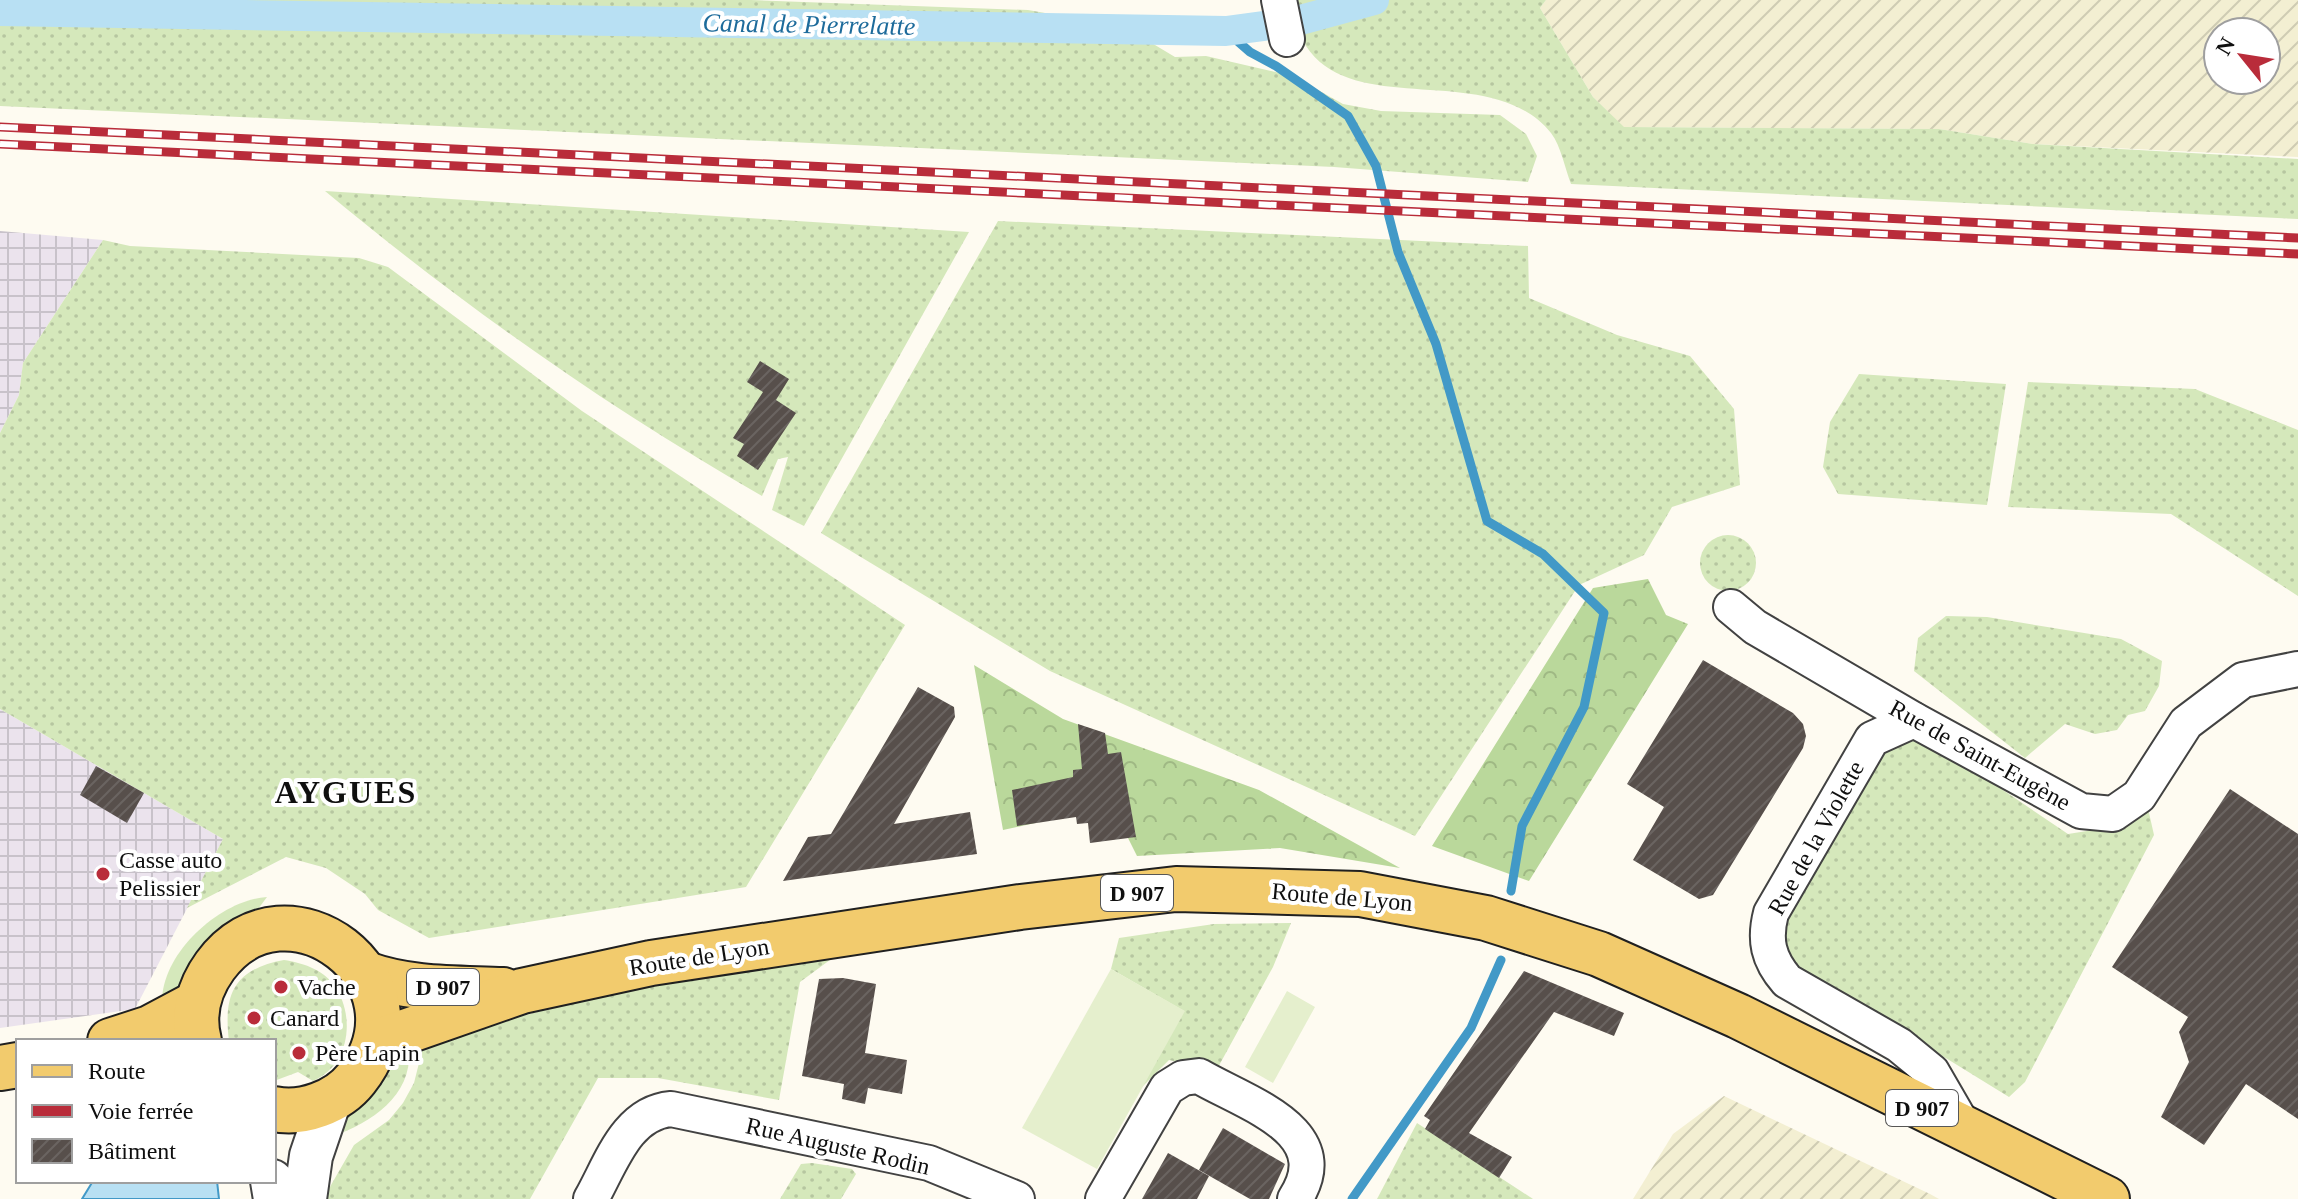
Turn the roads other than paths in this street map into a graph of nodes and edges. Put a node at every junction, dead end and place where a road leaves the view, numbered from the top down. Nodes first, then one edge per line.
1 (1279, 1) edge
2 (1287, 39) dead end
3 (1731, 607) dead end
4 (2298, 669) edge
5 (1914, 720) junction
6 (366, 974) junction
7 (522, 991) junction
8 (198, 1022) edge
9 (116, 1039) edge
10 (376, 1042) junction
11 (330, 1100) junction
12 (276, 1109) edge
13 (1965, 1129) junction
14 (305, 1199) edge
15 (591, 1199) edge
16 (1017, 1199) edge
17 (1103, 1199) edge
18 (1295, 1199) edge
19 (2107, 1199) edge

1 - 2 street
3 - 5 street, Rue de Saint-Eugène
4 - 5 street, Rue de Saint-Eugène
5 - 13 street, Rue de la Violette
6 - 7 main road, Route de Lyon / D 907
6 - 8 main road
6 - 10 main road
7 - 10 main road, Route de Lyon / D 907
7 - 13 main road, Route de Lyon / D 907
8 - 9 main road
10 - 11 main road
11 - 12 main road
11 - 14 street
13 - 19 main road, Route de Lyon / D 907
15 - 16 street, Rue Auguste Rodin
17 - 18 street

